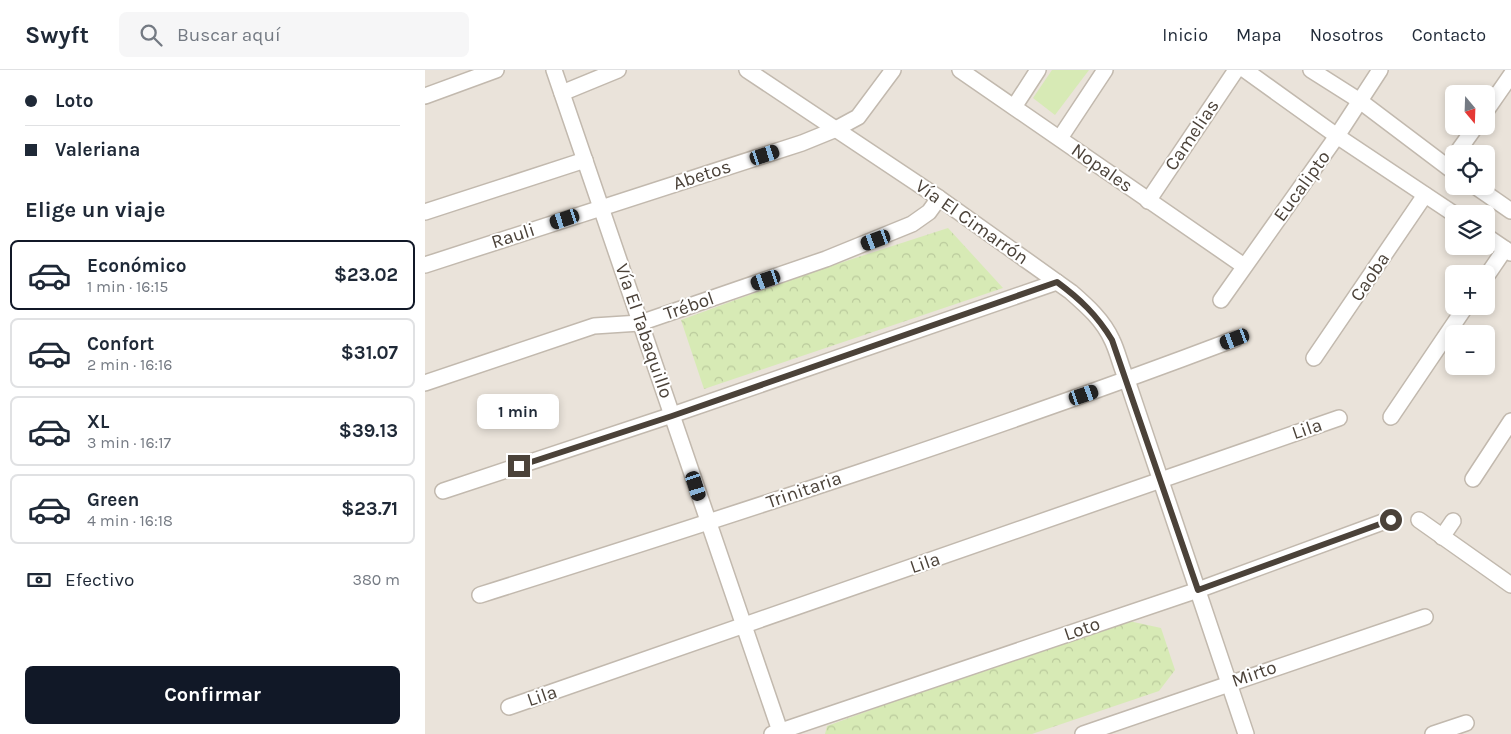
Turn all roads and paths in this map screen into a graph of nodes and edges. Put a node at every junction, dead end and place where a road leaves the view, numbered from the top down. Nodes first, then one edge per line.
1 (496, 70) edge
2 (554, 70) edge
3 (618, 70) edge
4 (747, 70) edge
5 (893, 70) edge
6 (960, 70) edge
7 (1038, 70) edge
8 (1105, 70) edge
9 (1236, 70) edge
10 (1245, 70) edge
11 (1311, 70) edge
12 (1381, 70) edge
13 (1511, 75) edge
14 (562, 93) junction
15 (425, 96) edge
16 (1495, 98) edge
17 (1360, 101) junction
18 (1014, 107) junction
19 (834, 130) junction
20 (1337, 136) junction
21 (1060, 138) junction
22 (585, 160) junction
23 (1445, 162) edge
24 (1425, 195) junction
25 (1488, 195) edge
26 (939, 198) junction
27 (1148, 201) junction
28 (601, 207) junction
29 (1445, 208) edge
30 (1511, 211) edge
31 (425, 212) edge
32 (1495, 242) edge
33 (1508, 251) edge
34 (425, 265) edge
35 (1244, 266) junction
36 (1495, 266) edge
37 (1057, 282) junction
38 (1221, 300) dead end
39 (1460, 315) edge
40 (641, 323) junction
41 (1235, 339) dead end
42 (1314, 358) dead end
43 (1127, 380) junction
44 (425, 384) edge
45 (672, 416) junction
46 (1391, 417) dead end
47 (1339, 418) dead end
48 (1511, 422) edge
49 (1473, 479) dead end
50 (1160, 481) junction
51 (443, 491) dead end
52 (1391, 520) dead end
53 (1419, 520) dead end
54 (708, 522) junction
55 (1453, 522) dead end
56 (1442, 537) junction
57 (1511, 585) edge
58 (1198, 590) junction
59 (480, 595) dead end
60 (1425, 617) dead end
61 (743, 626) junction
62 (1229, 682) junction
63 (509, 707) dead end
64 (1466, 723) dead end
65 (778, 733) edge
66 (1083, 734) edge
67 (1246, 734) edge
68 (1433, 734) edge

1 - 15 street
2 - 14 street, Vía El Tabaquillo
3 - 14 street
4 - 19 street, Vía El Cimarrón
5 - 19 street, Abetos
6 - 18 street, Nopales
7 - 18 street
8 - 21 street
9 - 27 street, Camelias
10 - 20 street
11 - 17 street
12 - 17 street, Eucalipto
13 - 16 street
14 - 22 street, Vía El Tabaquillo
17 - 20 street, Eucalipto
17 - 23 street
18 - 21 street, Nopales
19 - 26 street, Vía El Cimarrón
19 - 28 street, Abetos
20 - 24 street
20 - 35 street, Eucalipto
21 - 27 street, Nopales
22 - 28 street, Vía El Tabaquillo
22 - 31 street
24 - 29 street
24 - 42 street, Caoba
25 - 30 street
26 - 37 street, Vía El Cimarrón
26 - 40 street, Trébol
27 - 35 street, Nopales
28 - 34 street, Rauli
28 - 40 street, Vía El Tabaquillo
32 - 33 street
33 - 36 street
35 - 38 street, Eucalipto
37 - 43 street, Vía El Cimarrón
37 - 45 street
39 - 46 street
40 - 44 street, Trébol
40 - 45 street, Vía El Tabaquillo
41 - 43 street, Trinitaria
43 - 50 street, Vía El Cimarrón
43 - 54 street, Trinitaria
45 - 51 street
45 - 54 street, Vía El Tabaquillo
47 - 50 street, Lila
48 - 49 street
50 - 58 street, Vía El Cimarrón
50 - 61 street, Lila
52 - 58 street, Loto
53 - 56 street
54 - 59 street, Trinitaria
54 - 61 street, Vía El Tabaquillo
55 - 56 street
56 - 57 street
58 - 62 street, Vía El Cimarrón
58 - 65 street, Loto
60 - 62 street, Mirto
61 - 63 street, Lila
61 - 65 street, Vía El Tabaquillo
62 - 66 street, Mirto
62 - 67 street, Vía El Cimarrón
64 - 68 street

